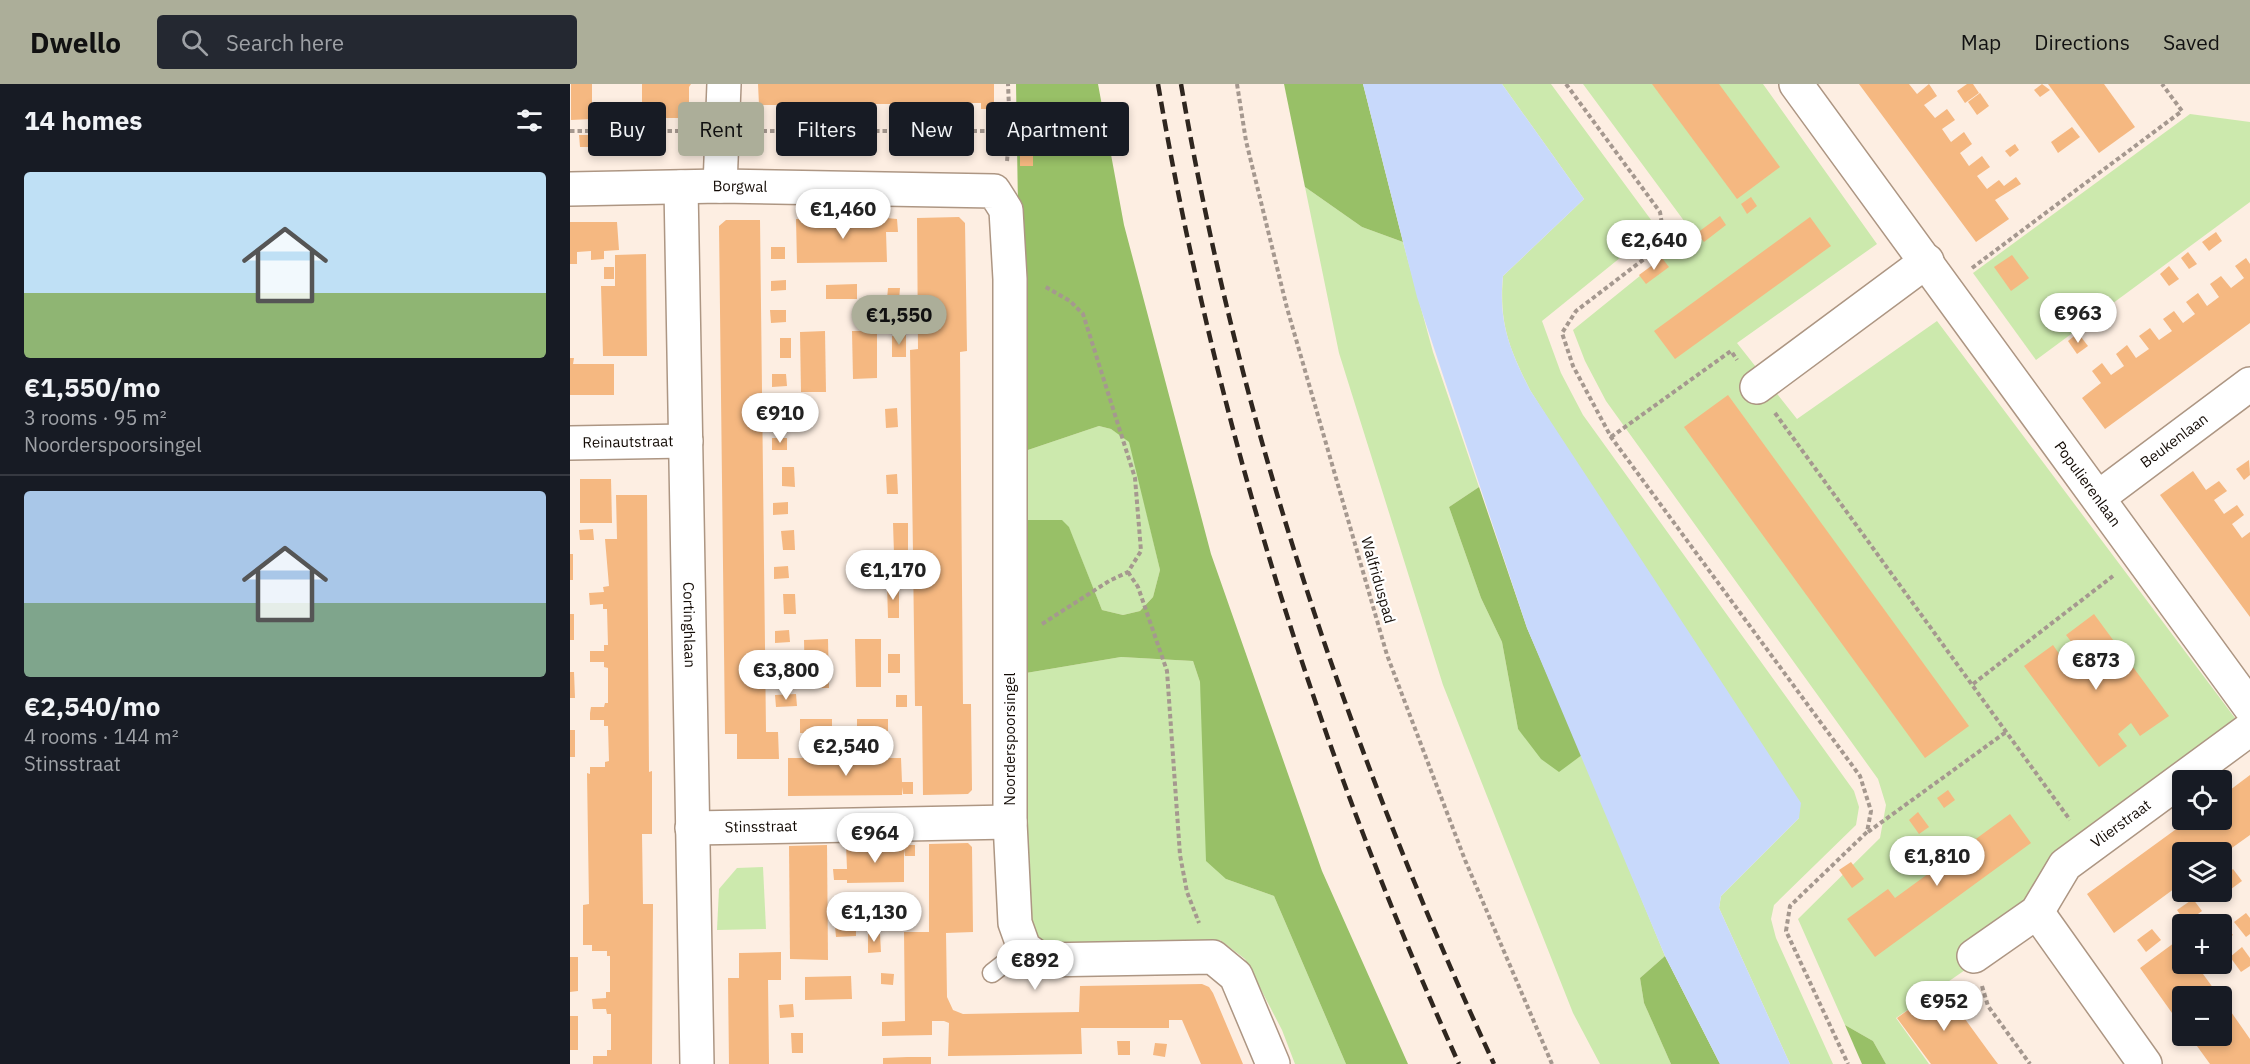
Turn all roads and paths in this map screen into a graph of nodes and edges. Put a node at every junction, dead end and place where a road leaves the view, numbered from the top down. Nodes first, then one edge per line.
1 (724, 84) edge
2 (1008, 84) edge
3 (1237, 84) edge
4 (1566, 84) edge
5 (1796, 84) edge
6 (2162, 84) edge
7 (723, 102) edge
8 (1009, 102) edge
9 (570, 131) edge
10 (678, 131) edge
11 (764, 131) edge
12 (986, 131) edge
13 (721, 156) edge
14 (1008, 156) edge
15 (720, 186) junction
16 (681, 187) junction
17 (570, 189) edge
18 (1000, 200) junction
19 (1927, 261) junction
20 (1010, 279) junction
21 (1945, 288) junction
22 (2250, 384) edge
23 (1757, 387) junction
24 (1611, 437) junction
25 (686, 441) junction
26 (570, 443) edge
27 (2099, 497) junction
28 (2140, 556) junction
29 (1128, 572) junction
30 (1010, 633) junction
31 (1972, 684) junction
32 (2250, 707) edge
33 (2250, 729) edge
34 (2006, 732) junction
35 (1010, 822) junction
36 (692, 828) junction
37 (1868, 832) junction
38 (2089, 847) junction
39 (2037, 912) junction
40 (1024, 948) junction
41 (1974, 956) joint
42 (1213, 957) junction
43 (992, 973) dead end
44 (697, 1064) edge
45 (1273, 1064) edge
46 (1552, 1064) edge
47 (1848, 1064) edge
48 (2030, 1064) edge
49 (2145, 1064) edge

1 - 7 street
2 - 8 path
3 - 46 path, Walfriduspad
4 - 24 path
5 - 19 street, Populierenlaan
6 - 21 path
9 - 10 path
11 - 12 path
13 - 15 street
14 - 18 path
15 - 16 street, Borgwal
15 - 18 street, Borgwal
16 - 17 street, Borgwal
16 - 25 street, Cortinghlaan
18 - 20 street, Noorderspoorsingel
19 - 21 street, Populierenlaan
19 - 23 street
20 - 29 path
20 - 30 street, Noorderspoorsingel
21 - 27 street, Populierenlaan
22 - 27 street, Beukenlaan
23 - 24 path
23 - 31 path
24 - 37 path
25 - 26 street, Reinautstraat
25 - 36 street, Cortinghlaan
27 - 28 street, Populierenlaan
28 - 31 path
28 - 32 street, Populierenlaan
29 - 30 path
29 - 42 path
30 - 35 street, Noorderspoorsingel
31 - 34 path
33 - 38 street, Vlierstraat
34 - 37 path
34 - 38 path
35 - 36 street, Stinsstraat
35 - 40 street, Noorderspoorsingel
36 - 44 street, Cortinghlaan
37 - 47 path
38 - 39 street, Vlierstraat
39 - 41 street, Vlierstraat
39 - 49 street
40 - 42 street
40 - 43 lane
41 - 48 path
42 - 45 street

